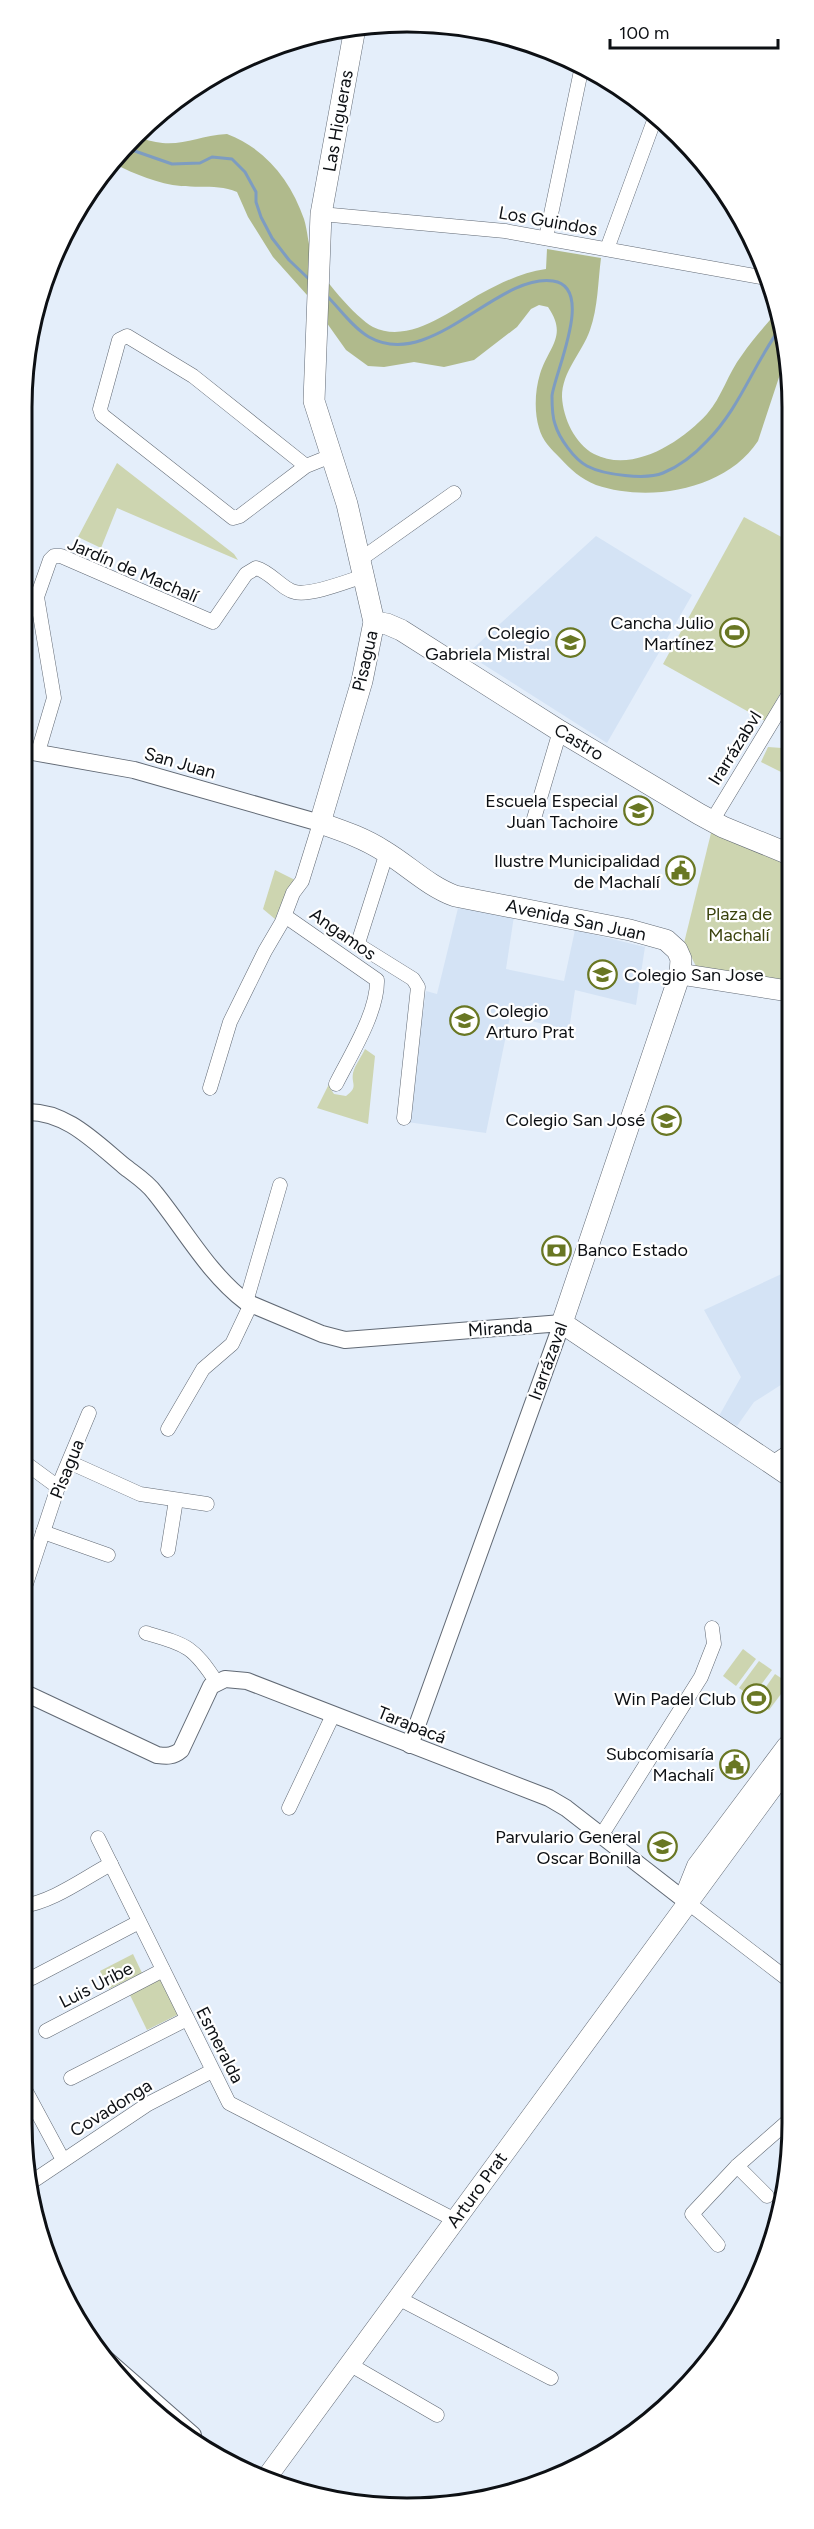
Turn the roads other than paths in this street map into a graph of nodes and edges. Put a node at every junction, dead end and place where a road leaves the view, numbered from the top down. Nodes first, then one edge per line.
1 (354, 36) edge
2 (580, 74) edge
3 (653, 123) edge
4 (321, 214) junction
5 (546, 238) junction
6 (607, 249) junction
7 (759, 277) edge
8 (331, 456) junction
9 (306, 466) junction
10 (454, 493) dead end
11 (362, 568) junction
12 (374, 622) junction
13 (782, 705) edge
14 (560, 731) junction
15 (32, 751) edge
16 (711, 821) junction
17 (533, 822) dead end
18 (320, 823) junction
19 (782, 851) edge
20 (387, 852) junction
21 (285, 916) junction
22 (680, 974) junction
23 (782, 990) edge
24 (336, 1084) dead end
25 (210, 1088) dead end
26 (32, 1113) edge
27 (404, 1118) dead end
28 (280, 1185) dead end
29 (248, 1303) junction
30 (562, 1323) junction
31 (89, 1413) dead end
32 (168, 1429) dead end
33 (69, 1462) junction
34 (782, 1463) edge
35 (32, 1468) edge
36 (58, 1487) junction
37 (177, 1500) junction
38 (207, 1504) dead end
39 (43, 1532) junction
40 (168, 1550) dead end
41 (108, 1555) dead end
42 (32, 1566) edge
43 (712, 1628) dead end
44 (146, 1633) dead end
45 (217, 1683) junction
46 (32, 1696) edge
47 (333, 1715) junction
48 (410, 1745) junction
49 (782, 1753) edge
50 (782, 1774) edge
51 (289, 1808) dead end
52 (601, 1836) junction
53 (98, 1838) dead end
54 (111, 1864) junction
55 (687, 1902) junction
56 (32, 1905) edge
57 (139, 1922) junction
58 (163, 1970) junction
59 (782, 1975) edge
60 (32, 1978) dead end
61 (187, 2019) junction
62 (46, 2031) dead end
63 (212, 2072) junction
64 (71, 2078) dead end
65 (32, 2102) edge
66 (782, 2127) edge
67 (63, 2160) junction
68 (737, 2166) junction
69 (36, 2179) edge
70 (767, 2196) dead end
71 (455, 2220) junction
72 (718, 2244) dead end
73 (398, 2298) junction
74 (349, 2364) junction
75 (551, 2378) dead end
76 (437, 2415) dead end
77 (271, 2472) edge

1 - 4 main road, Las Higueras
2 - 5 street
3 - 6 street
4 - 5 street, Los Guindos
4 - 8 main road, Pisagua
5 - 6 street, Los Guindos
6 - 7 street, Los Guindos
8 - 9 street
8 - 11 main road, Pisagua
9 - 9 street
10 - 11 street
11 - 12 main road, Pisagua
11 - 15 street, Jardín de Machalí
12 - 14 main road, Castro
12 - 18 main road, Pisagua
13 - 16 street, Irarrázabvl
14 - 16 main road, Castro
14 - 17 street
15 - 18 street, San Juan
16 - 19 main road, Castro
18 - 20 main road, Avenida San Juan
18 - 21 street, Pisagua
20 - 22 main road, Avenida San Juan
20 - 27 street
21 - 24 street, Angamos
21 - 25 street, Pisagua
22 - 23 main road
22 - 30 main road, Irarrázaval
26 - 29 street, Miranda
28 - 29 street
29 - 30 street, Miranda
29 - 32 street
30 - 34 main road
30 - 48 street, Irarrázaval
31 - 33 street, Pisagua
33 - 36 street, Pisagua
33 - 37 street
35 - 36 street
36 - 39 street, Pisagua
37 - 38 street
37 - 40 street
39 - 41 street
39 - 42 street, Pisagua
43 - 52 street
44 - 45 street
45 - 46 street
45 - 47 street, Tarapacá
47 - 48 street, Tarapacá
47 - 51 street
48 - 52 street, Tarapacá
49 - 55 main road, Arturo Prat
50 - 55 main road, Arturo Prat
52 - 55 street, Tarapacá
53 - 54 street, Esmeralda
54 - 56 street
54 - 57 street, Esmeralda
55 - 59 street, Tarapacá
55 - 71 main road, Arturo Prat
57 - 58 street, Esmeralda
57 - 60 street
58 - 61 street, Esmeralda
58 - 62 street, Luis Uribe
61 - 63 street, Esmeralda
61 - 64 street
63 - 67 street, Covadonga
63 - 71 street, Esmeralda
65 - 67 street
66 - 68 street
67 - 69 street, Covadonga
68 - 70 street
68 - 72 street
71 - 73 main road, Arturo Prat
73 - 74 main road, Arturo Prat
73 - 75 street
74 - 76 street
74 - 77 main road, Arturo Prat

